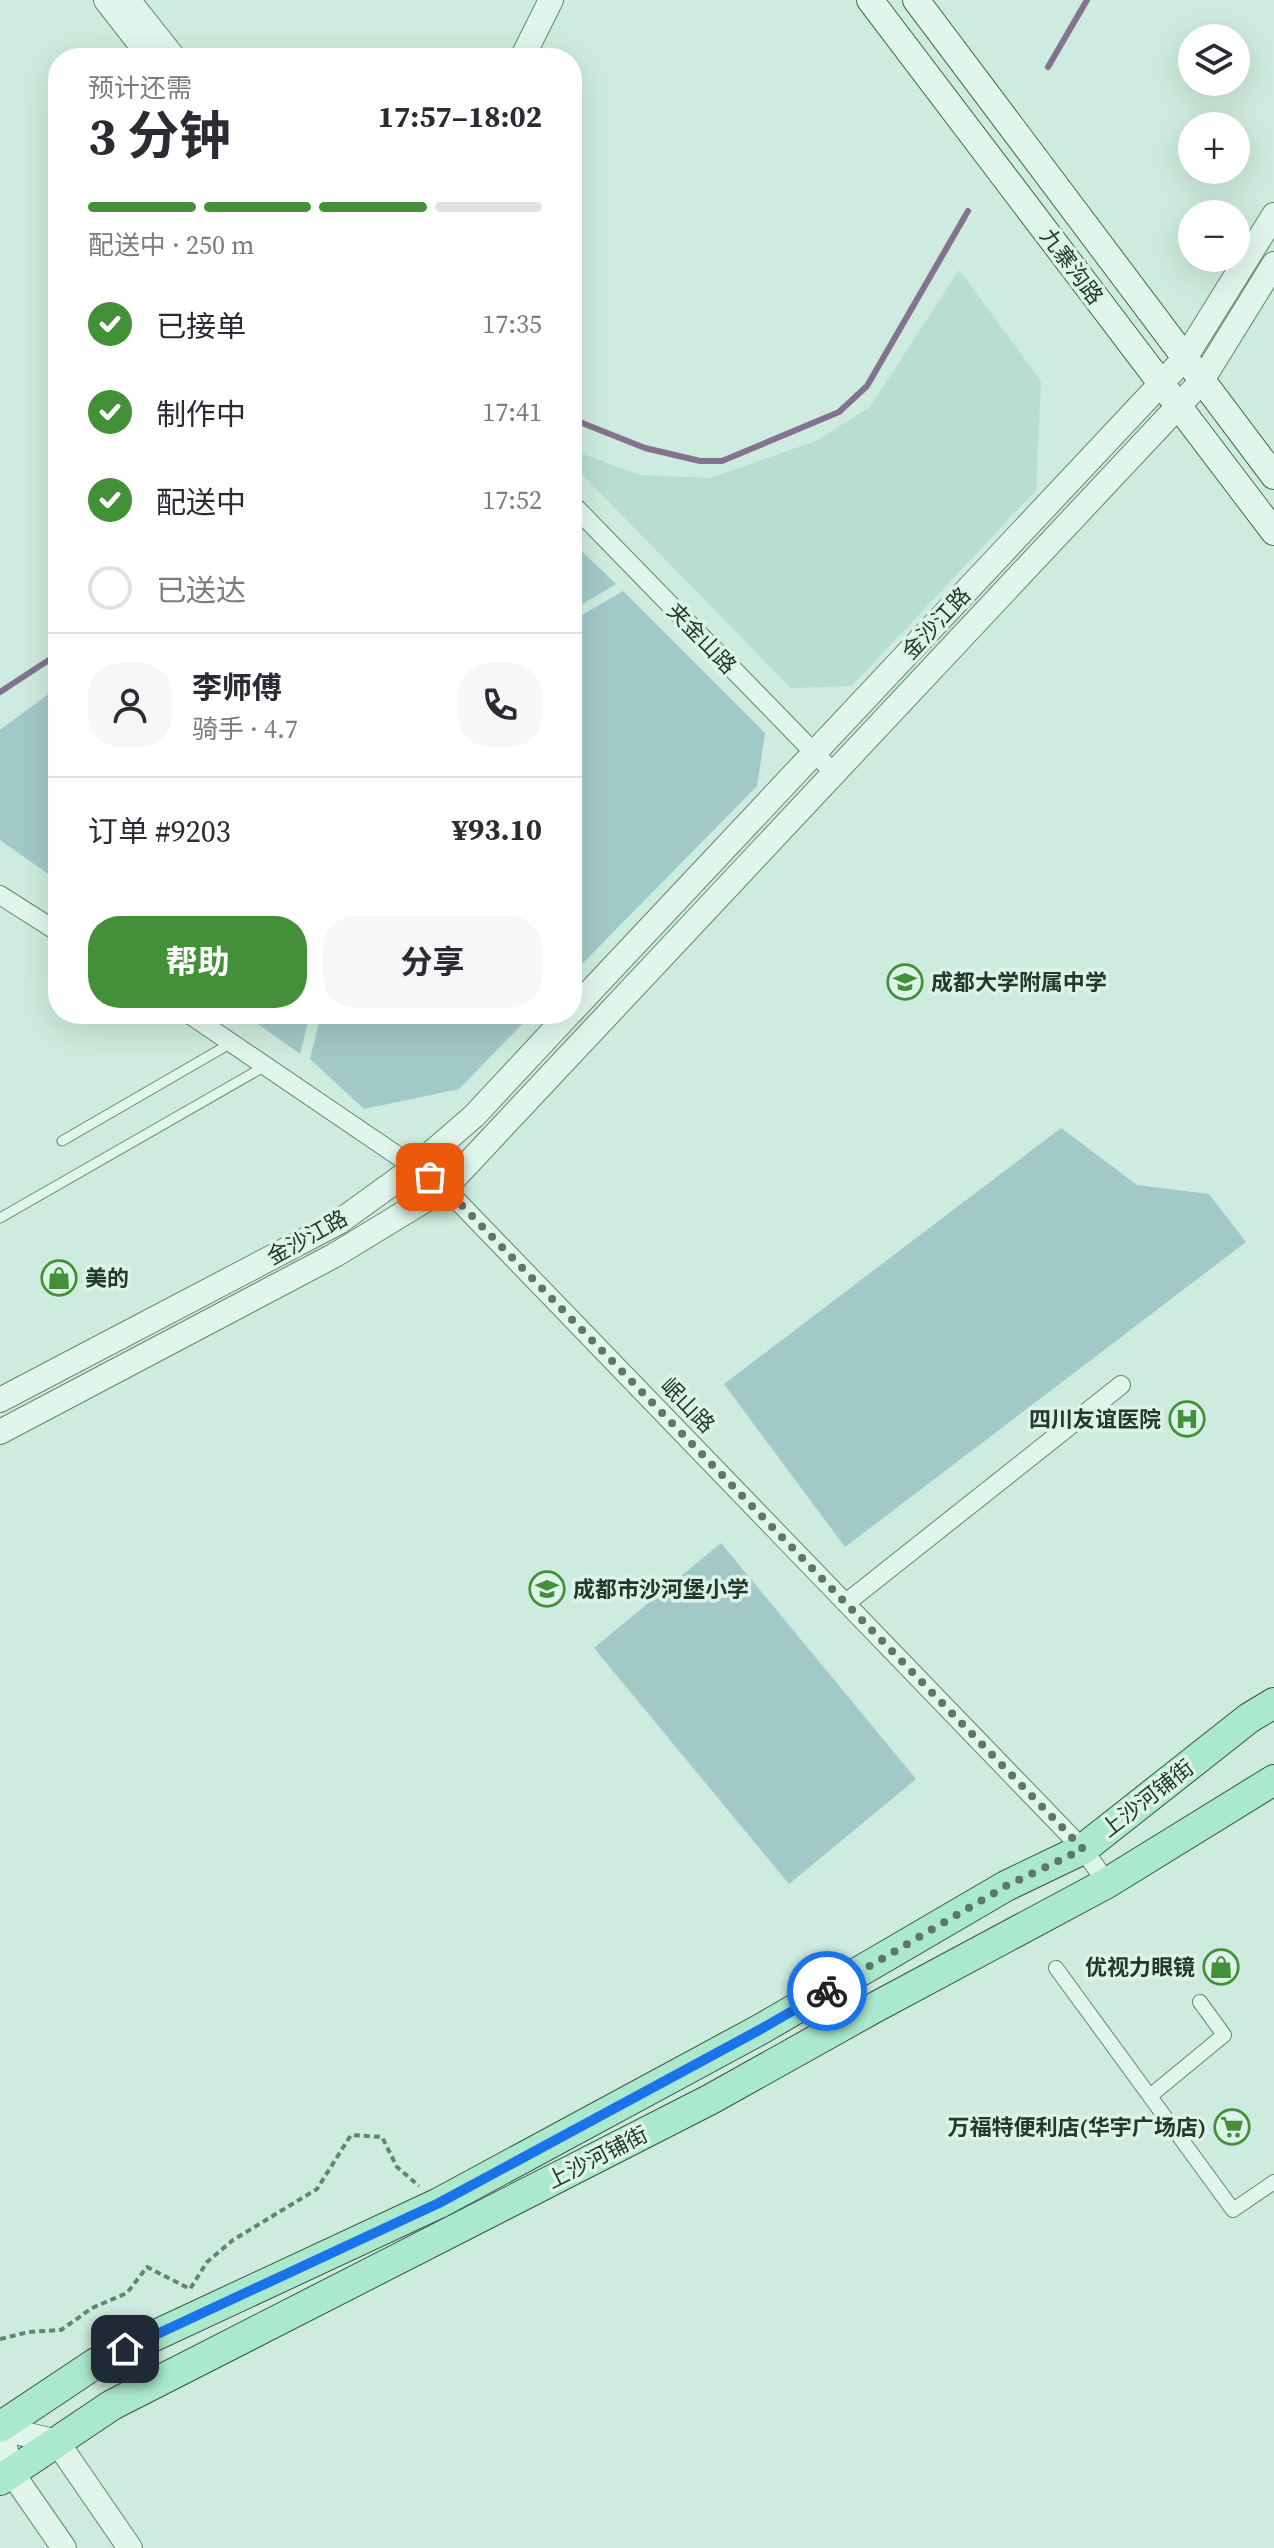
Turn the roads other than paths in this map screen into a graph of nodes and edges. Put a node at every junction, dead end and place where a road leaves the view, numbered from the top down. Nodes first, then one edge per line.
1 (106, 0) edge
2 (128, 0) edge
3 (536, 0) edge
4 (551, 0) edge
5 (870, 0) edge
6 (916, 0) edge
7 (143, 48) edge
8 (166, 48) edge
9 (512, 48) edge
10 (527, 48) edge
11 (1274, 215) edge
12 (1274, 264) edge
13 (1185, 358) junction
14 (1160, 382) junction
15 (1201, 382) junction
16 (1178, 405) junction
17 (1274, 476) edge
18 (582, 514) edge
19 (1274, 532) edge
20 (814, 753) junction
21 (833, 772) junction
22 (0, 895) edge
23 (48, 926) edge
24 (582, 1000) edge
25 (205, 1024) edge
26 (560, 1024) edge
27 (233, 1042) junction
28 (267, 1065) junction
29 (62, 1141) dead end
30 (415, 1167) junction
31 (445, 1188) junction
32 (0, 1218) edge
33 (1121, 1385) dead end
34 (0, 1400) edge
35 (0, 1432) edge
36 (846, 1603) junction
37 (1274, 1703) edge
38 (1274, 1780) edge
39 (1083, 1849) junction
40 (1107, 1883) junction
41 (1056, 1968) dead end
42 (1200, 2002) dead end
43 (1150, 2096) junction
44 (1274, 2182) edge
45 (0, 2428) edge
46 (57, 2442) junction
47 (6, 2477) edge
48 (64, 2548) edge
49 (130, 2548) edge

1 - 7 street
2 - 8 street
3 - 9 street
4 - 10 street
5 - 14 main road, 九寨沟路
6 - 13 main road, 九寨沟路
11 - 13 street, 金沙江路
12 - 15 street, 金沙江路
13 - 14 street, 金沙江路
13 - 15 main road, 九寨沟路
14 - 16 main road, 九寨沟路
14 - 20 street, 金沙江路
15 - 16 street, 金沙江路
15 - 17 main road, 九寨沟路
16 - 19 main road, 九寨沟路
16 - 21 street, 金沙江路
18 - 20 street, 夹金山路
20 - 21 street, 夹金山路
20 - 24 street, 金沙江路
21 - 31 street, 金沙江路
22 - 23 street
25 - 27 street, 岷山路
26 - 30 street, 金沙江路
27 - 28 street, 岷山路
27 - 29 lane
28 - 30 street, 岷山路
28 - 32 lane
30 - 31 street, 岷山路
30 - 34 street, 金沙江路
31 - 35 street, 金沙江路
31 - 36 street, 岷山路
33 - 36 street
36 - 39 street, 岷山路
37 - 39 main road, 上沙河铺街
38 - 40 main road, 上沙河铺街
39 - 40 street, 岷山路
39 - 45 main road, 上沙河铺街
40 - 46 main road, 上沙河铺街
41 - 43 street
42 - 43 street
43 - 44 street
45 - 46 street
45 - 47 street
46 - 47 main road, 上沙河铺街
46 - 49 street
47 - 48 street

